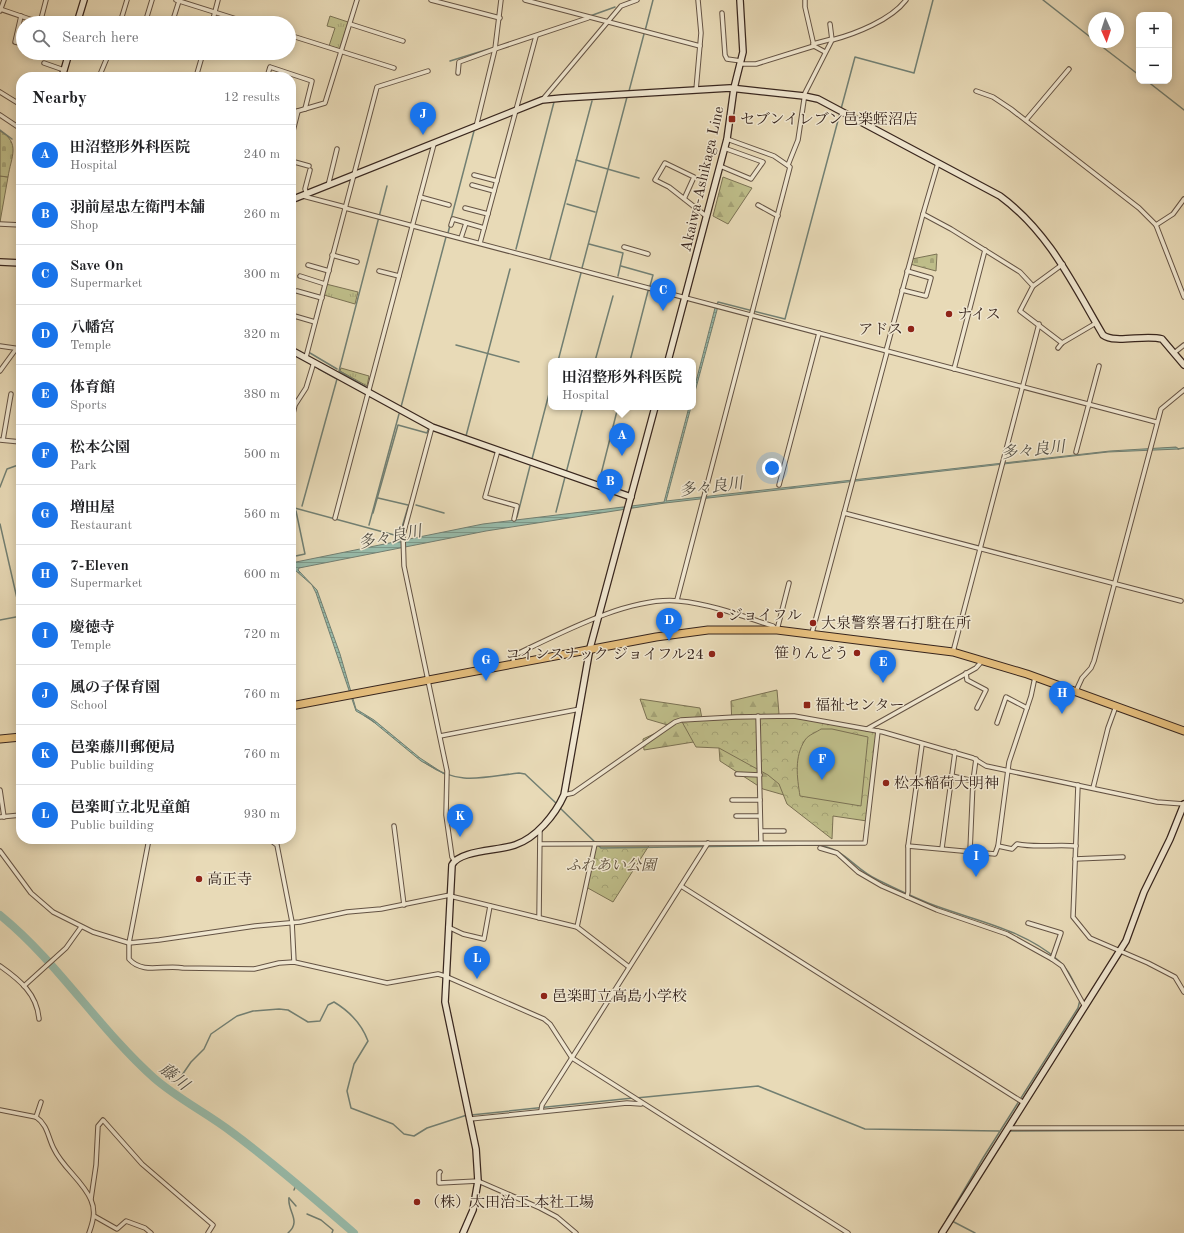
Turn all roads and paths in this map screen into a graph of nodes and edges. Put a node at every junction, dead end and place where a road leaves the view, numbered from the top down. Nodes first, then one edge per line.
1 (4, 0) edge
2 (46, 0) edge
3 (84, 0) edge
4 (127, 0) edge
5 (152, 0) edge
6 (177, 0) edge
7 (218, 0) edge
8 (357, 0) edge
9 (432, 0) edge
10 (501, 0) edge
11 (526, 0) edge
12 (637, 0) edge
13 (698, 0) edge
14 (740, 0) edge
15 (805, 0) edge
16 (906, 0) edge
17 (0, 10) edge
18 (215, 12) junction
19 (722, 13) dead end
20 (21, 16) edge
21 (42, 16) edge
22 (79, 16) edge
23 (122, 16) edge
24 (147, 16) edge
25 (174, 16) edge
26 (214, 16) edge
27 (227, 16) edge
28 (500, 18) junction
29 (589, 18) junction
30 (607, 22) junction
31 (350, 24) junction
32 (830, 24) dead end
33 (536, 36) junction
34 (296, 37) edge
35 (832, 39) junction
36 (403, 41) dead end
37 (814, 45) junction
38 (700, 46) junction
39 (495, 49) junction
40 (342, 52) junction
41 (825, 52) junction
42 (67, 60) edge
43 (106, 60) edge
44 (201, 60) edge
45 (741, 62) junction
46 (44, 63) dead end
47 (394, 68) dead end
48 (1068, 69) dead end
49 (64, 70) joint
50 (428, 71) dead end
51 (101, 72) edge
52 (197, 72) edge
53 (269, 72) edge
54 (283, 72) edge
55 (458, 73) dead end
56 (296, 76) edge
57 (734, 88) junction
58 (696, 90) junction
59 (976, 91) dead end
60 (0, 92) edge
61 (804, 96) junction
62 (542, 100) junction
63 (16, 102) edge
64 (305, 109) junction
65 (298, 111) joint
66 (515, 111) junction
67 (0, 115) edge
68 (296, 119) edge
69 (1026, 120) junction
70 (16, 126) edge
71 (476, 128) junction
72 (727, 139) junction
73 (434, 144) junction
74 (724, 148) junction
75 (337, 149) dead end
76 (296, 163) edge
77 (938, 163) junction
78 (788, 165) junction
79 (720, 166) junction
80 (474, 175) dead end
81 (354, 176) junction
82 (496, 181) junction
83 (472, 185) dead end
84 (328, 186) junction
85 (494, 191) junction
86 (304, 195) junction
87 (420, 197) junction
88 (296, 198) edge
89 (684, 199) junction
90 (1184, 199) edge
91 (449, 205) dead end
92 (758, 205) dead end
93 (345, 208) junction
94 (464, 208) dead end
95 (488, 214) junction
96 (923, 214) junction
97 (706, 216) junction
98 (778, 216) junction
99 (466, 223) junction
100 (0, 224) edge
101 (16, 225) edge
102 (452, 225) dead end
103 (1156, 225) junction
104 (412, 226) junction
105 (484, 228) junction
106 (461, 238) junction
107 (480, 243) junction
108 (624, 247) dead end
109 (985, 250) junction
110 (648, 254) dead end
111 (332, 256) junction
112 (0, 262) edge
113 (357, 262) dead end
114 (16, 263) edge
115 (1062, 264) junction
116 (308, 265) dead end
117 (329, 271) junction
118 (379, 271) dead end
119 (907, 272) junction
120 (300, 276) dead end
121 (399, 276) junction
122 (326, 284) junction
123 (1033, 286) junction
124 (902, 290) junction
125 (297, 291) dead end
126 (1184, 297) edge
127 (322, 298) junction
128 (685, 298) junction
129 (752, 315) junction
130 (296, 316) edge
131 (315, 322) junction
132 (1096, 323) junction
133 (1039, 324) junction
134 (819, 334) junction
135 (1062, 343) junction
136 (1184, 345) edge
137 (0, 346) edge
138 (1058, 348) dead end
139 (16, 349) edge
140 (887, 351) junction
141 (16, 352) edge
142 (296, 352) edge
143 (1174, 353) junction
144 (306, 357) junction
145 (669, 358) edge
146 (315, 361) junction
147 (1184, 365) edge
148 (1099, 366) dead end
149 (954, 369) junction
150 (0, 371) edge
151 (1022, 387) junction
152 (1184, 390) edge
153 (368, 393) junction
154 (11, 394) dead end
155 (1089, 404) junction
156 (296, 405) edge
157 (654, 410) edge
158 (1156, 422) junction
159 (432, 427) junction
160 (2, 440) edge
161 (16, 441) edge
162 (498, 450) junction
163 (1076, 452) dead end
164 (779, 485) dead end
165 (630, 497) junction
166 (844, 513) junction
167 (335, 518) dead end
168 (514, 518) dead end
169 (980, 548) junction
170 (789, 583) dead end
171 (1114, 584) junction
172 (677, 600) junction
173 (1181, 601) dead end
174 (598, 617) junction
175 (777, 630) junction
176 (812, 633) junction
177 (590, 648) junction
178 (953, 652) junction
179 (984, 660) junction
180 (514, 664) junction
181 (966, 673) junction
182 (1035, 677) junction
183 (429, 680) junction
184 (1076, 691) junction
185 (296, 705) edge
186 (1116, 706) junction
187 (977, 708) dead end
188 (1027, 708) junction
189 (580, 709) junction
190 (758, 716) junction
191 (998, 723) dead end
192 (867, 730) junction
193 (1184, 731) edge
194 (878, 732) junction
195 (440, 736) junction
196 (16, 737) edge
197 (0, 739) edge
198 (922, 744) junction
199 (955, 752) junction
200 (976, 759) junction
201 (1008, 770) junction
202 (737, 774) dead end
203 (760, 775) junction
204 (952, 776) junction
205 (973, 781) junction
206 (1078, 786) junction
207 (1092, 788) junction
208 (0, 790) edge
209 (564, 795) junction
210 (732, 800) dead end
211 (760, 800) junction
212 (1184, 804) edge
213 (16, 816) edge
214 (736, 816) dead end
215 (760, 816) junction
216 (2, 817) edge
217 (394, 826) dead end
218 (540, 828) junction
219 (761, 831) junction
220 (784, 831) dead end
221 (708, 843) junction
222 (761, 843) junction
223 (149, 844) edge
224 (276, 844) edge
225 (540, 844) junction
226 (595, 844) junction
227 (908, 846) junction
228 (998, 846) junction
229 (1076, 846) junction
230 (820, 848) dead end
231 (942, 848) junction
232 (0, 850) edge
233 (970, 850) junction
234 (1123, 857) dead end
235 (1075, 859) junction
236 (454, 860) junction
237 (681, 886) junction
238 (450, 896) junction
239 (907, 897) junction
240 (404, 905) junction
241 (490, 906) junction
242 (539, 918) junction
243 (292, 922) junction
244 (1028, 923) dead end
245 (80, 927) junction
246 (448, 927) junction
247 (577, 927) junction
248 (129, 943) junction
249 (1120, 951) junction
250 (1052, 959) junction
251 (294, 962) junction
252 (0, 966) edge
253 (629, 967) junction
254 (445, 976) junction
255 (24, 986) junction
256 (1184, 992) edge
257 (1085, 1007) junction
258 (40, 1019) dead end
259 (572, 1058) junction
260 (41, 1102) dead end
261 (641, 1103) junction
262 (1024, 1103) junction
263 (0, 1110) edge
264 (541, 1112) junction
265 (469, 1116) junction
266 (36, 1117) junction
267 (1008, 1128) junction
268 (1184, 1128) edge
269 (440, 1172) dead end
270 (478, 1181) junction
271 (91, 1199) junction
272 (94, 1216) junction
273 (89, 1233) edge
274 (150, 1233) edge
275 (208, 1233) edge
276 (463, 1233) edge
277 (576, 1233) edge
278 (848, 1233) edge
279 (942, 1233) edge

1 - 17 street
2 - 21 street
3 - 22 street
4 - 23 street
5 - 24 street
6 - 18 street
6 - 25 street
7 - 18 street
8 - 31 street
9 - 28 street
10 - 28 street
11 - 29 street
12 - 30 street
13 - 38 street
14 - 45 street, Akaiwa-Ashikaga Line
15 - 37 street
16 - 35 street
17 - 20 street
18 - 26 street
18 - 27 street
19 - 45 street
28 - 39 street
29 - 30 street
29 - 33 street
30 - 38 street
30 - 62 street
31 - 36 street
31 - 40 street
32 - 35 street
33 - 39 street
33 - 66 street
34 - 40 street
35 - 37 street
35 - 41 street
37 - 41 street
37 - 45 street
38 - 58 street
39 - 55 street
39 - 71 street
40 - 47 street
40 - 64 street
41 - 61 street
42 - 49 street
43 - 51 street
44 - 52 street
45 - 57 street, Akaiwa-Ashikaga Line
46 - 49 street
48 - 69 street
50 - 81 street
53 - 54 street
56 - 64 street
57 - 58 street
57 - 61 street
57 - 72 street, Akaiwa-Ashikaga Line
58 - 62 street
59 - 69 street
60 - 63 street
61 - 77 street
61 - 78 street
62 - 66 street
64 - 65 street
65 - 68 street
66 - 71 street
66 - 82 street
67 - 70 street
69 - 103 street
71 - 73 street
72 - 74 street, Akaiwa-Ashikaga Line
72 - 78 street
73 - 81 street
73 - 87 street
74 - 79 street, Akaiwa-Ashikaga Line
74 - 79 street
75 - 84 street
76 - 86 street
77 - 96 street
77 - 115 street
78 - 98 street
79 - 97 street, Akaiwa-Ashikaga Line
80 - 82 street
81 - 84 street
81 - 93 street
82 - 85 street
83 - 85 street
84 - 86 street
85 - 95 street
86 - 88 street
86 - 93 street
87 - 91 street
87 - 104 street
89 - 89 street
89 - 97 street
90 - 103 street
92 - 98 street
93 - 104 street
93 - 111 street
94 - 95 street
95 - 105 street
96 - 109 street
96 - 119 street
97 - 128 street, Akaiwa-Ashikaga Line
98 - 129 street
99 - 102 street
99 - 105 street
99 - 106 street
100 - 101 street
103 - 126 street
104 - 106 street
104 - 121 street
105 - 107 street
106 - 107 street
107 - 128 street
108 - 110 street
109 - 123 street
109 - 149 street
111 - 113 street
111 - 117 street
112 - 114 street
115 - 123 street
115 - 132 street
116 - 117 street
117 - 122 street
118 - 121 street
119 - 124 street
119 - 124 street
120 - 122 street
121 - 153 street
122 - 127 street
123 - 133 street
124 - 140 street
125 - 127 street
127 - 131 street
128 - 129 street
128 - 145 street, Akaiwa-Ashikaga Line
129 - 134 street
129 - 172 street
130 - 131 street
131 - 144 street
132 - 135 street
132 - 143 street
133 - 135 street
133 - 151 street
134 - 140 street
134 - 164 street
135 - 138 street
136 - 143 street
137 - 139 street
140 - 149 street
140 - 166 street
141 - 150 street
142 - 144 street
143 - 147 street
144 - 146 street
146 - 153 street
146 - 156 street
148 - 155 street
149 - 151 street
151 - 155 street
151 - 169 street
152 - 158 street
153 - 159 street
153 - 167 street
154 - 160 street
155 - 158 street
155 - 163 street
157 - 165 street
158 - 171 street
159 - 162 street
159 - 183 street
160 - 161 street
162 - 165 street
162 - 168 street
165 - 174 street
166 - 169 street
166 - 176 street
169 - 171 street
169 - 178 street
170 - 175 street
171 - 173 street
171 - 184 street
172 - 174 street
172 - 175 street
174 - 177 street
174 - 180 street
175 - 176 highway
175 - 177 highway
176 - 178 highway
177 - 180 highway
177 - 189 street
178 - 179 highway
179 - 181 street
179 - 182 highway
180 - 183 highway
181 - 187 street
181 - 192 street
182 - 184 highway
182 - 188 street
183 - 185 highway
183 - 195 street
184 - 186 highway
186 - 193 highway
186 - 207 street
188 - 191 street
188 - 201 street
189 - 195 street
189 - 209 street
190 - 192 street
190 - 203 street
190 - 209 street
192 - 194 street
194 - 198 street
194 - 222 street
195 - 236 street
196 - 197 highway
198 - 199 street
198 - 227 street
199 - 200 street
199 - 204 street
200 - 201 street
200 - 205 street
201 - 206 street
201 - 228 street
202 - 203 street
203 - 211 street
204 - 205 street
204 - 231 street
205 - 233 street
206 - 207 street
206 - 229 street
207 - 212 street
208 - 216 street
209 - 218 street
210 - 211 street
211 - 215 street
212 - 249 street
213 - 216 street
214 - 215 street
215 - 219 street
217 - 240 street
218 - 225 street
218 - 236 street
219 - 220 street
219 - 222 street
221 - 222 street
221 - 226 street
221 - 237 street
223 - 248 street
224 - 243 street
225 - 226 street
225 - 242 street
226 - 247 street
227 - 231 street
227 - 239 street
228 - 229 street
228 - 233 street
229 - 235 street
230 - 239 street
231 - 233 street
232 - 245 street
234 - 235 street
235 - 249 street
236 - 238 street
237 - 253 street
237 - 262 street
238 - 240 street
238 - 241 street
238 - 246 street
239 - 250 street
240 - 243 street
241 - 242 street
241 - 246 street
242 - 247 street
243 - 248 street
243 - 251 street
244 - 250 street
245 - 248 street
245 - 255 street
246 - 254 street
247 - 253 street
248 - 251 street
249 - 256 street
249 - 257 street
250 - 257 street
251 - 254 street
252 - 255 street
253 - 259 street
254 - 259 street
254 - 265 street
255 - 258 street
257 - 262 street
259 - 261 street
259 - 264 street
260 - 266 street
261 - 264 street
261 - 278 street
262 - 267 street
263 - 266 street
264 - 265 street
265 - 270 street
266 - 271 street
267 - 268 street
267 - 279 street
269 - 270 street
270 - 276 street
270 - 277 street
271 - 272 street
271 - 275 street
272 - 273 street
272 - 274 street

